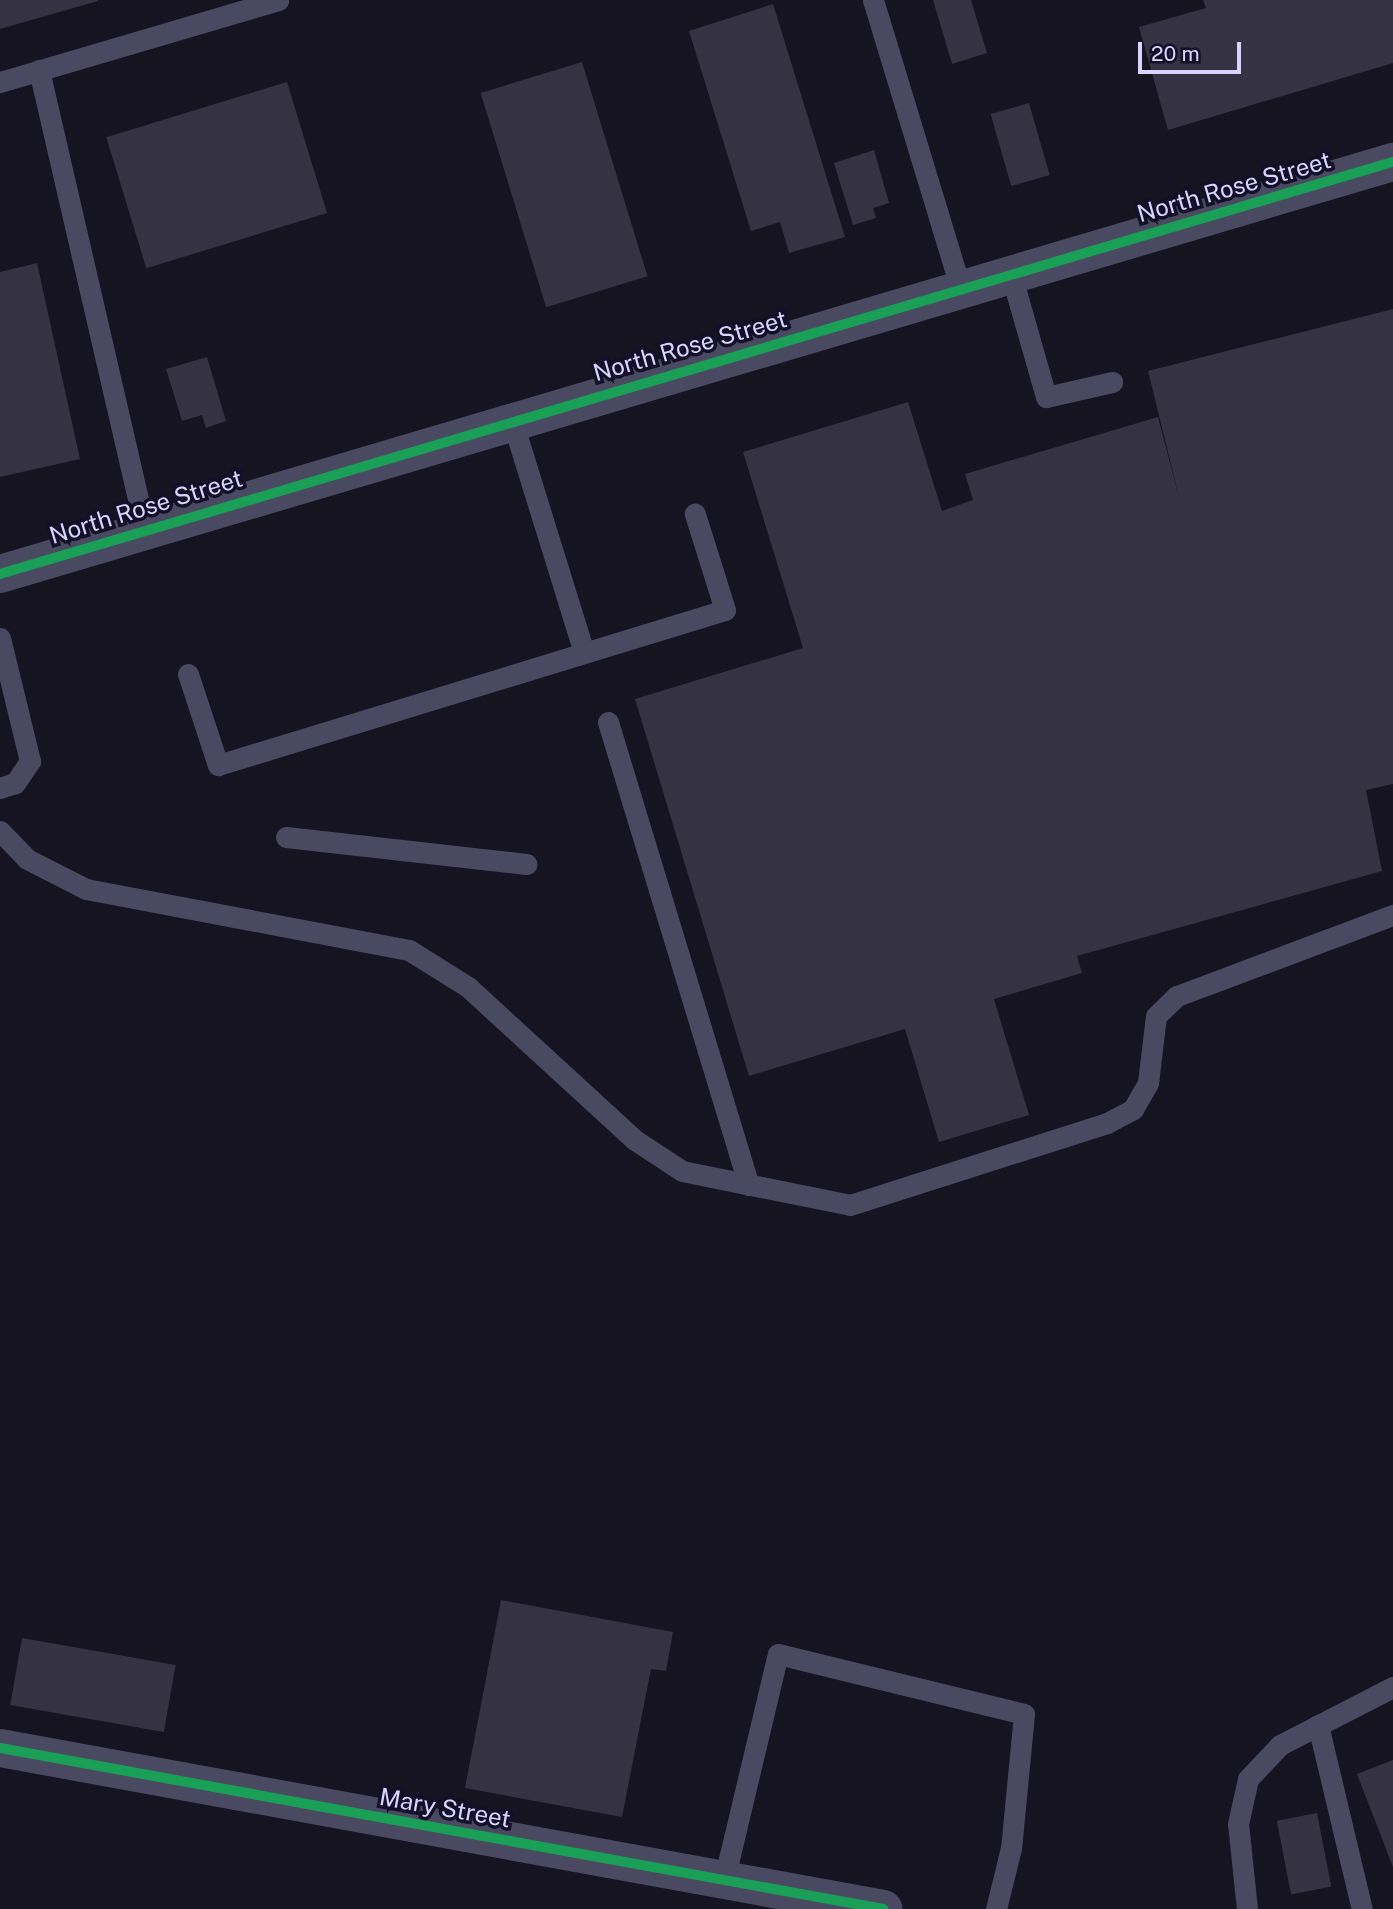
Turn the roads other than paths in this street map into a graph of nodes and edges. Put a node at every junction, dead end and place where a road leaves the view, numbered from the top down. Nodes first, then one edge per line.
1 (278, 0) edge
2 (873, 0) edge
3 (39, 70) junction
4 (0, 82) edge
5 (1393, 162) edge
6 (1011, 274) junction
7 (961, 289) junction
8 (1112, 382) dead end
9 (512, 420) junction
10 (695, 514) dead end
11 (145, 528) junction
12 (0, 574) edge
13 (0, 638) edge
14 (584, 652) junction
15 (188, 674) dead end
16 (5, 676) edge
17 (608, 722) dead end
18 (0, 788) edge
19 (0, 831) edge
20 (286, 837) dead end
21 (526, 864) dead end
22 (1393, 915) edge
23 (748, 1185) junction
24 (1393, 1687) edge
25 (1318, 1725) junction
26 (0, 1748) edge
27 (724, 1880) junction
28 (883, 1909) edge
29 (996, 1909) edge
30 (1247, 1909) edge
31 (1362, 1909) edge

1 - 3 lane
2 - 7 lane
3 - 4 lane
3 - 11 lane
5 - 6 street, North Rose Street
6 - 7 street, North Rose Street
6 - 8 lane
7 - 9 street, North Rose Street
9 - 11 street, North Rose Street
9 - 14 lane
10 - 14 lane
11 - 12 street, North Rose Street
13 - 16 lane
14 - 15 lane
16 - 18 lane
17 - 23 lane
19 - 23 lane
20 - 21 lane
22 - 23 lane
24 - 25 lane
25 - 30 lane
25 - 31 lane
26 - 27 street, Mary Street
27 - 28 street, Mary Street
27 - 29 lane

